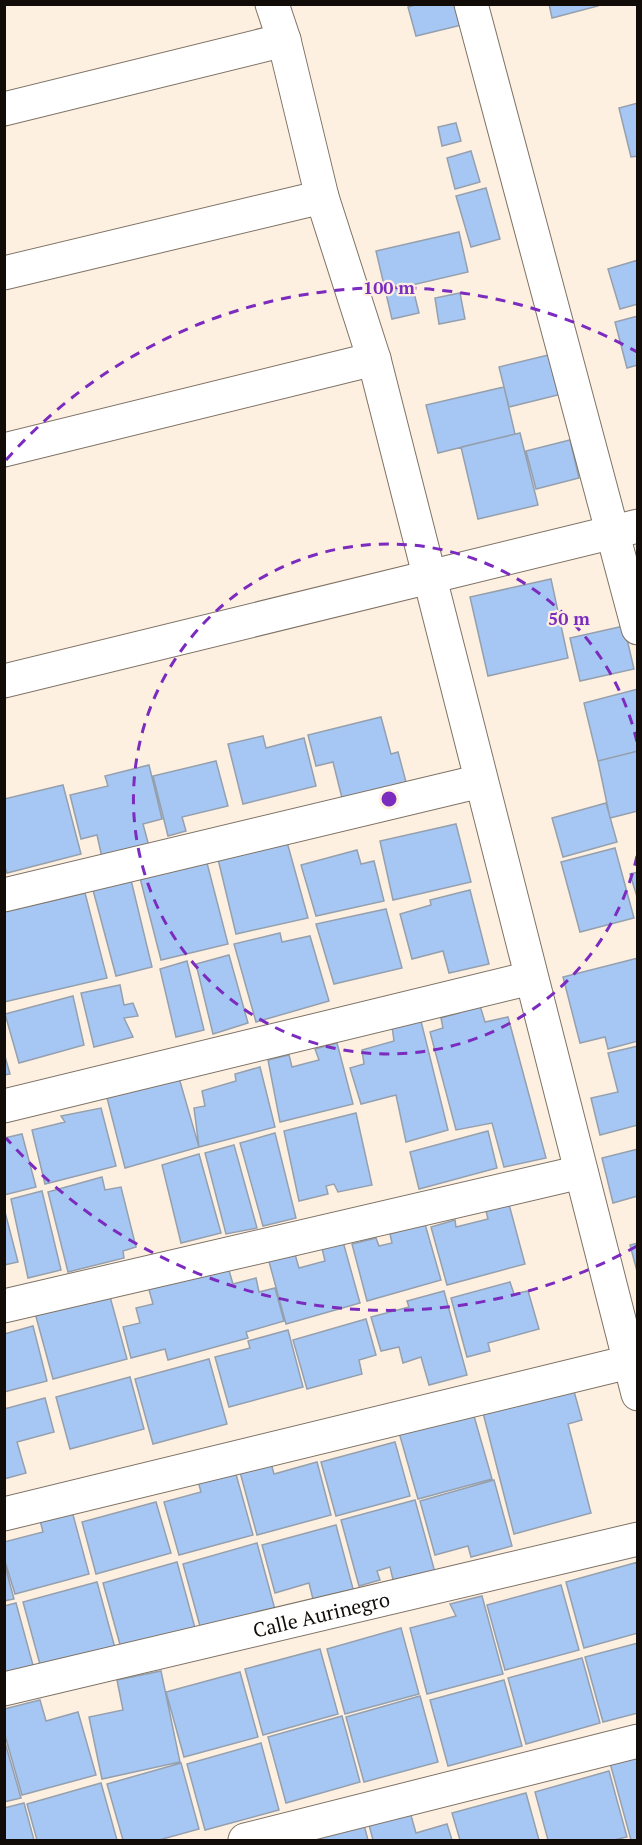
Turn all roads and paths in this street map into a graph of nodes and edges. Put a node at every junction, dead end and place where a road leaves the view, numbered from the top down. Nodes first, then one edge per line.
1 (272, 4) edge
2 (471, 4) edge
3 (284, 40) junction
4 (4, 110) edge
5 (322, 196) junction
6 (4, 273) edge
7 (374, 359) junction
8 (4, 450) edge
9 (624, 530) edge
10 (429, 577) junction
11 (638, 628) edge
12 (4, 681) edge
13 (481, 781) junction
14 (4, 894) edge
15 (531, 978) junction
16 (4, 1106) edge
17 (581, 1172) junction
18 (4, 1306) edge
19 (629, 1362) junction
20 (638, 1394) edge
21 (4, 1514) edge
22 (638, 1539) edge
23 (4, 1689) edge
24 (638, 1742) edge
25 (245, 1840) edge

1 - 3 street
2 - 9 street
3 - 4 street
3 - 5 street
5 - 6 street
5 - 7 street
7 - 8 street
7 - 10 street
9 - 10 street
9 - 11 street
10 - 12 street
10 - 13 street
13 - 14 street
13 - 15 street
15 - 16 street
15 - 17 street
17 - 18 street
17 - 19 street
19 - 20 street
19 - 21 street
22 - 23 street, Calle Aurinegro
24 - 25 street

